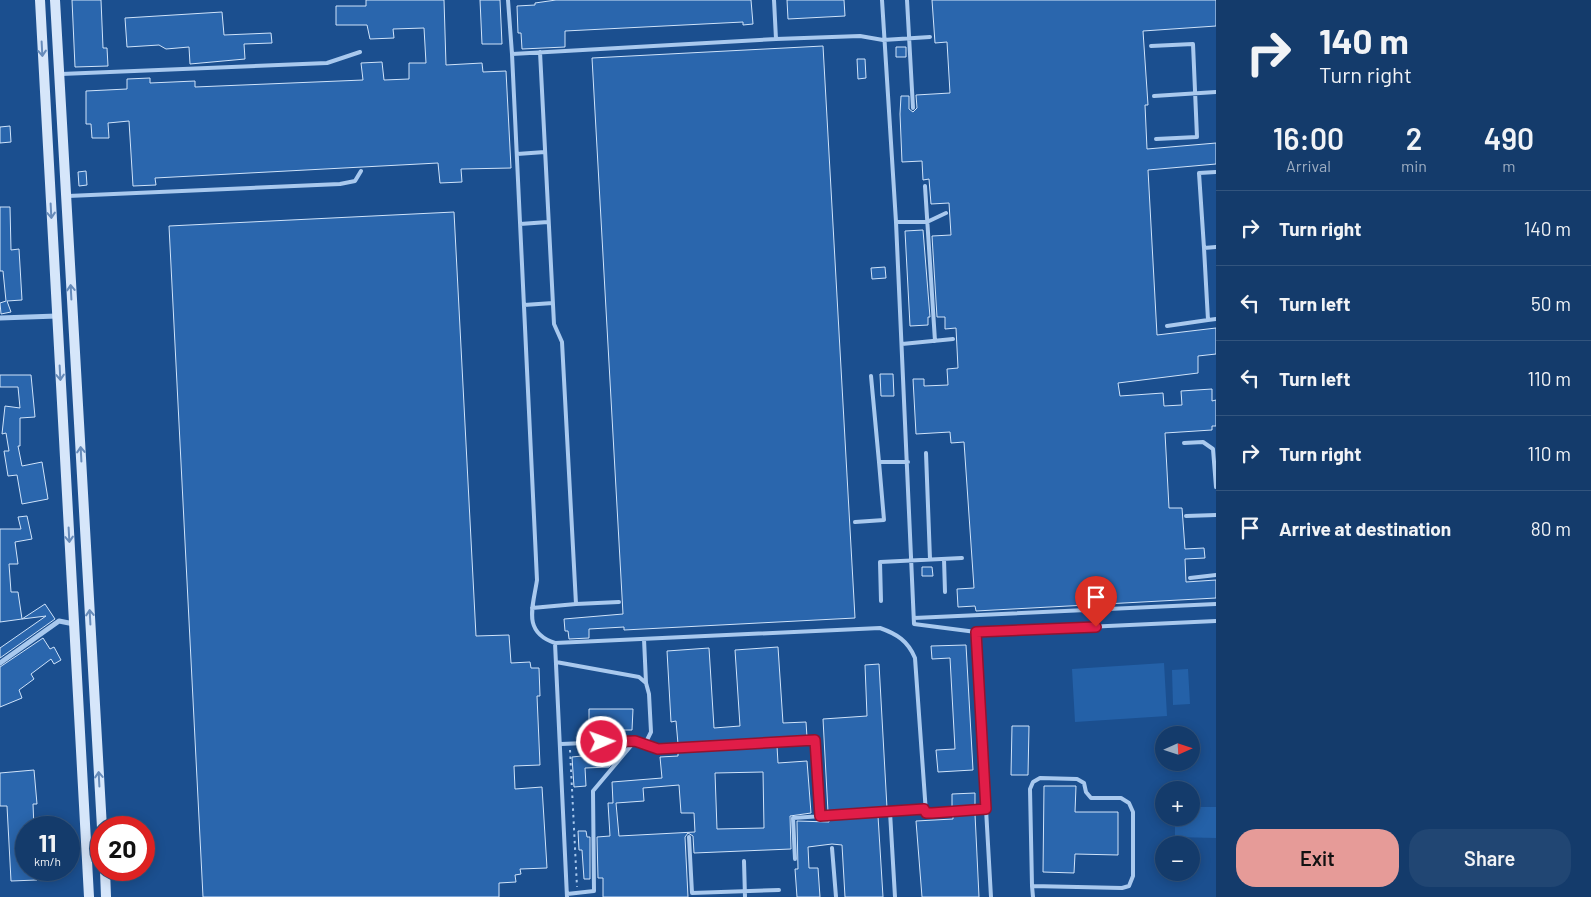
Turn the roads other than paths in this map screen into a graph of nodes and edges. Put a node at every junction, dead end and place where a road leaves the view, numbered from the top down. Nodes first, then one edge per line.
1 (40, 0) edge
2 (55, 0) edge
3 (508, 0) edge
4 (774, 0) edge
5 (882, 0) edge
6 (908, 0) edge
7 (930, 37) dead end
8 (776, 39) junction
9 (909, 39) junction
10 (883, 40) junction
11 (1151, 46) dead end
12 (360, 52) dead end
13 (540, 52) junction
14 (512, 54) junction
15 (59, 74) junction
16 (1216, 92) edge
17 (1195, 94) junction
18 (1154, 96) dead end
19 (912, 108) dead end
20 (1156, 139) dead end
21 (545, 152) junction
22 (516, 154) junction
23 (361, 171) dead end
24 (1216, 172) edge
25 (925, 186) dead end
26 (66, 196) junction
27 (946, 213) dead end
28 (548, 222) junction
29 (896, 222) junction
30 (927, 222) junction
31 (520, 224) junction
32 (1204, 248) junction
33 (1216, 248) edge
34 (553, 303) junction
35 (524, 304) junction
36 (57, 316) junction
37 (0, 318) edge
38 (1216, 319) edge
39 (1208, 320) junction
40 (1166, 326) dead end
41 (953, 339) dead end
42 (935, 341) junction
43 (902, 344) junction
44 (871, 376) dead end
45 (1184, 443) dead end
46 (926, 453) dead end
47 (879, 462) junction
48 (908, 462) junction
49 (1216, 487) edge
50 (1216, 515) edge
51 (1186, 516) dead end
52 (855, 522) dead end
53 (962, 558) dead end
54 (930, 559) junction
55 (944, 559) junction
56 (912, 560) junction
57 (1216, 575) edge
58 (1190, 578) dead end
59 (945, 592) dead end
60 (881, 601) dead end
61 (619, 602) dead end
62 (576, 604) junction
63 (1216, 604) edge
64 (532, 608) junction
65 (914, 618) junction
66 (1216, 621) edge
67 (74, 624) junction
68 (976, 632) junction
69 (644, 639) junction
70 (554, 643) junction
71 (556, 662) junction
72 (0, 664) edge
73 (646, 682) junction
74 (635, 741) junction
75 (561, 744) junction
76 (645, 744) junction
77 (924, 809) junction
78 (986, 809) junction
79 (890, 812) junction
80 (101, 816) edge
81 (820, 816) junction
82 (690, 836) dead end
83 (832, 848) dead end
84 (795, 859) dead end
85 (744, 862) dead end
86 (105, 881) edge
87 (1032, 886) junction
88 (779, 890) dead end
89 (745, 892) junction
90 (567, 895) edge
91 (89, 897) edge
92 (106, 897) edge
93 (745, 897) edge
94 (836, 897) edge
95 (896, 897) edge
96 (991, 897) edge
97 (1033, 897) edge

1 -> 36 main road
2 - 15 main road
3 - 14 lane
4 - 8 lane
5 - 10 lane
6 - 9 lane
7 - 9 lane
8 - 10 lane
8 - 13 lane
9 - 10 lane
9 - 19 lane
10 - 29 lane
11 - 17 lane
12 - 15 lane
13 - 14 lane
13 - 21 lane
14 - 22 lane
15 - 26 main road
16 - 17 lane
17 - 18 lane
17 - 20 lane
21 - 22 lane
21 - 28 lane
22 - 31 lane
23 - 26 lane
24 - 32 lane
25 - 30 lane
80 -> 26 main road
27 - 30 lane
28 - 31 lane
28 - 34 lane
29 - 30 lane
29 - 43 lane
30 - 42 lane
31 - 35 lane
32 - 33 lane
32 - 39 lane
34 - 35 lane
34 - 62 lane
35 - 64 lane
36 - 37 street
36 -> 67 main road
38 - 39 lane
39 - 40 lane
41 - 42 lane
42 - 43 lane
43 - 48 lane
44 - 47 lane
45 - 49 lane
46 - 54 lane
47 - 48 lane
47 - 52 lane
48 - 56 lane
50 - 51 lane
53 - 55 lane
54 - 55 lane
54 - 56 lane
55 - 59 lane
56 - 60 lane
56 - 65 lane
57 - 58 lane
61 - 62 lane
62 - 64 lane
63 - 65 lane
64 - 70 lane
65 - 68 lane
66 - 68 lane
67 - 72 street
67 - 91 main road
68 - 78 lane
69 - 70 lane
69 - 73 lane
69 - 77 lane
70 - 71 lane
71 - 73 lane
71 - 75 lane
73 - 76 lane
74 - 75 lane
74 - 76 lane
74 - 90 lane
75 - 90 lane
76 - 81 lane
77 - 78 lane
77 - 79 lane
78 - 96 lane
79 - 81 lane
79 - 95 lane
81 - 84 lane
82 - 89 lane
83 - 94 lane
85 - 89 lane
86 - 92 main road
87 - 87 lane
87 - 97 lane
88 - 89 lane
89 - 93 lane

